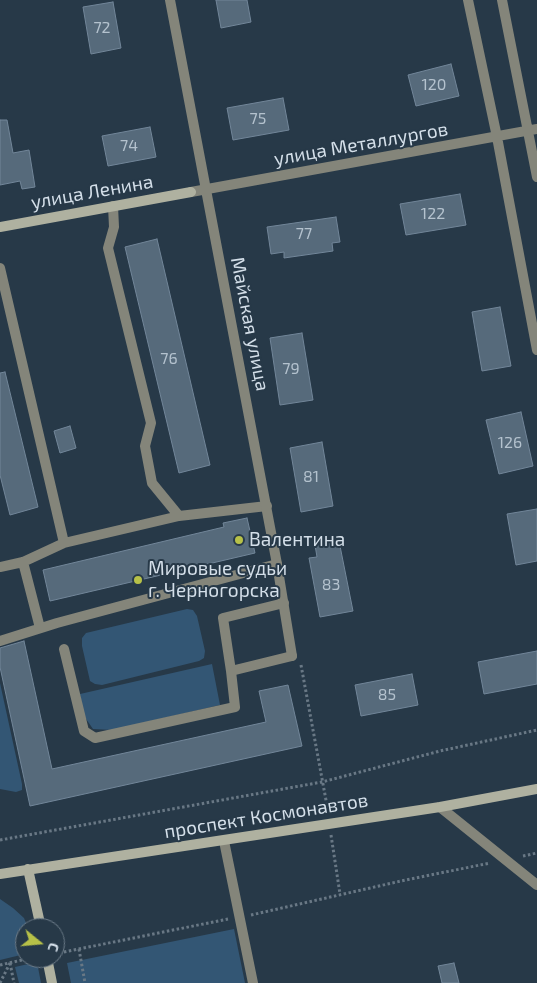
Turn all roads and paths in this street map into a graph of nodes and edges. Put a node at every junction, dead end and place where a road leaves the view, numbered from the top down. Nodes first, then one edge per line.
1 (170, 0) edge
2 (468, 0) edge
3 (502, 0) edge
4 (532, 130) edge
5 (497, 137) junction
6 (537, 177) edge
7 (206, 190) junction
8 (191, 192) joint
9 (113, 206) junction
10 (0, 227) edge
11 (0, 268) edge
12 (537, 350) edge
13 (266, 506) junction
14 (179, 516) junction
15 (64, 543) junction
16 (23, 562) junction
17 (277, 564) junction
18 (0, 567) edge
19 (284, 603) junction
20 (40, 628) junction
21 (0, 640) edge
22 (64, 649) dead end
23 (292, 656) junction
24 (231, 671) junction
25 (537, 730) edge
26 (322, 782) junction
27 (537, 789) edge
28 (440, 807) junction
29 (0, 840) edge
30 (224, 841) junction
31 (332, 843) dead end
32 (537, 853) edge
33 (504, 860) junction
34 (28, 870) junction
35 (0, 874) edge
36 (537, 885) edge
37 (340, 894) junction
38 (238, 917) junction
39 (38, 918) edge
40 (79, 949) junction
41 (65, 951) edge
42 (15, 962) edge
43 (10, 963) junction
44 (0, 965) edge
45 (49, 968) edge
46 (0, 983) edge
47 (14, 983) edge
48 (52, 983) edge
49 (85, 983) edge
50 (253, 983) edge

1 - 7 street, Майская улица
2 - 5 street
3 - 4 street
4 - 5 street, улица Металлургов
4 - 6 street
5 - 7 street, улица Металлургов
5 - 12 street
7 - 8 street, улица Металлургов
7 - 13 street, Майская улица
8 - 9 main road, улица Ленина
9 - 10 main road, улица Ленина
9 - 14 street
11 - 15 street
13 - 14 street
13 - 17 street, Майская улица
14 - 15 street
15 - 16 street
16 - 18 street
16 - 20 street
17 - 19 street, Майская улица
17 - 20 street
19 - 23 street, Майская улица
19 - 24 street
20 - 21 street
22 - 24 street
23 - 24 street
23 - 26 path
25 - 26 path
26 - 29 path
27 - 28 main road, проспект Космонавтов
28 - 30 main road, проспект Космонавтов
28 - 33 street
30 - 34 main road, проспект Космонавтов
30 - 38 street
31 - 37 path
32 - 33 path
33 - 36 street
33 - 37 path
34 - 35 main road, проспект Космонавтов
34 - 39 main road
37 - 38 path
38 - 40 path
38 - 50 street
40 - 41 path
40 - 49 path
42 - 43 path
43 - 44 path
43 - 46 path
43 - 47 path
45 - 48 main road

